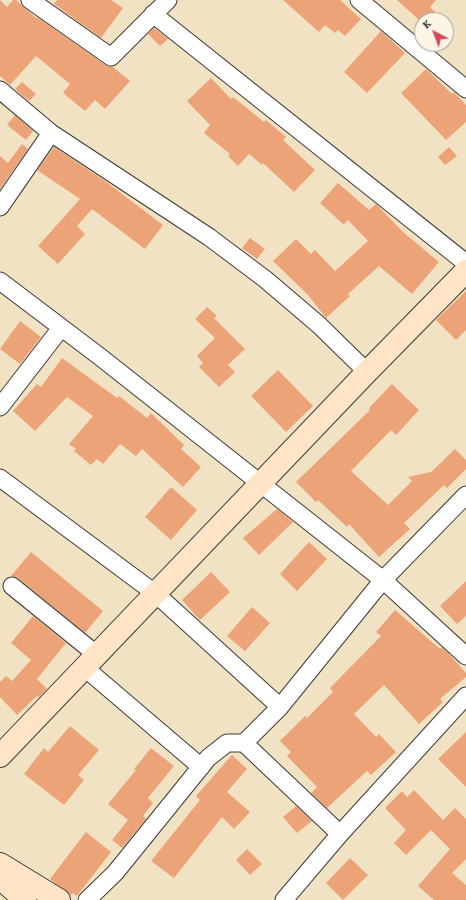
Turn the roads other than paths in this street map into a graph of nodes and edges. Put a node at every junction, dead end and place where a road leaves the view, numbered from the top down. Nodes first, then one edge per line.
1 (30, 0) edge
2 (168, 0) edge
3 (370, 3) edge
4 (153, 14) junction
5 (466, 89) edge
6 (0, 90) edge
7 (51, 133) junction
8 (0, 207) edge
9 (466, 262) edge
10 (466, 271) edge
11 (0, 281) edge
12 (61, 328) junction
13 (367, 372) junction
14 (0, 407) edge
15 (0, 478) edge
16 (261, 483) junction
17 (466, 495) edge
18 (382, 580) junction
19 (12, 586) dead end
20 (156, 594) junction
21 (466, 656) edge
22 (91, 661) junction
23 (466, 696) edge
24 (280, 707) junction
25 (244, 743) junction
26 (0, 756) edge
27 (201, 767) junction
28 (340, 834) junction
29 (0, 864) edge
30 (0, 878) edge
31 (25, 900) edge
32 (59, 900) edge
33 (87, 900) edge
34 (284, 900) edge

1 - 4 street
2 - 4 street
3 - 5 street
4 - 9 street
6 - 7 street
7 - 8 street
7 - 13 street
10 - 13 street
11 - 12 street
12 - 14 street
12 - 16 street
13 - 16 street
15 - 20 street
16 - 18 street
16 - 20 street
17 - 18 street
18 - 21 street
18 - 24 street
19 - 22 street
20 - 22 street
20 - 24 street
22 - 26 street
22 - 27 street
23 - 28 street
24 - 25 street
25 - 27 street
25 - 28 street
27 - 33 street
28 - 34 street
29 - 32 street
30 - 31 street

